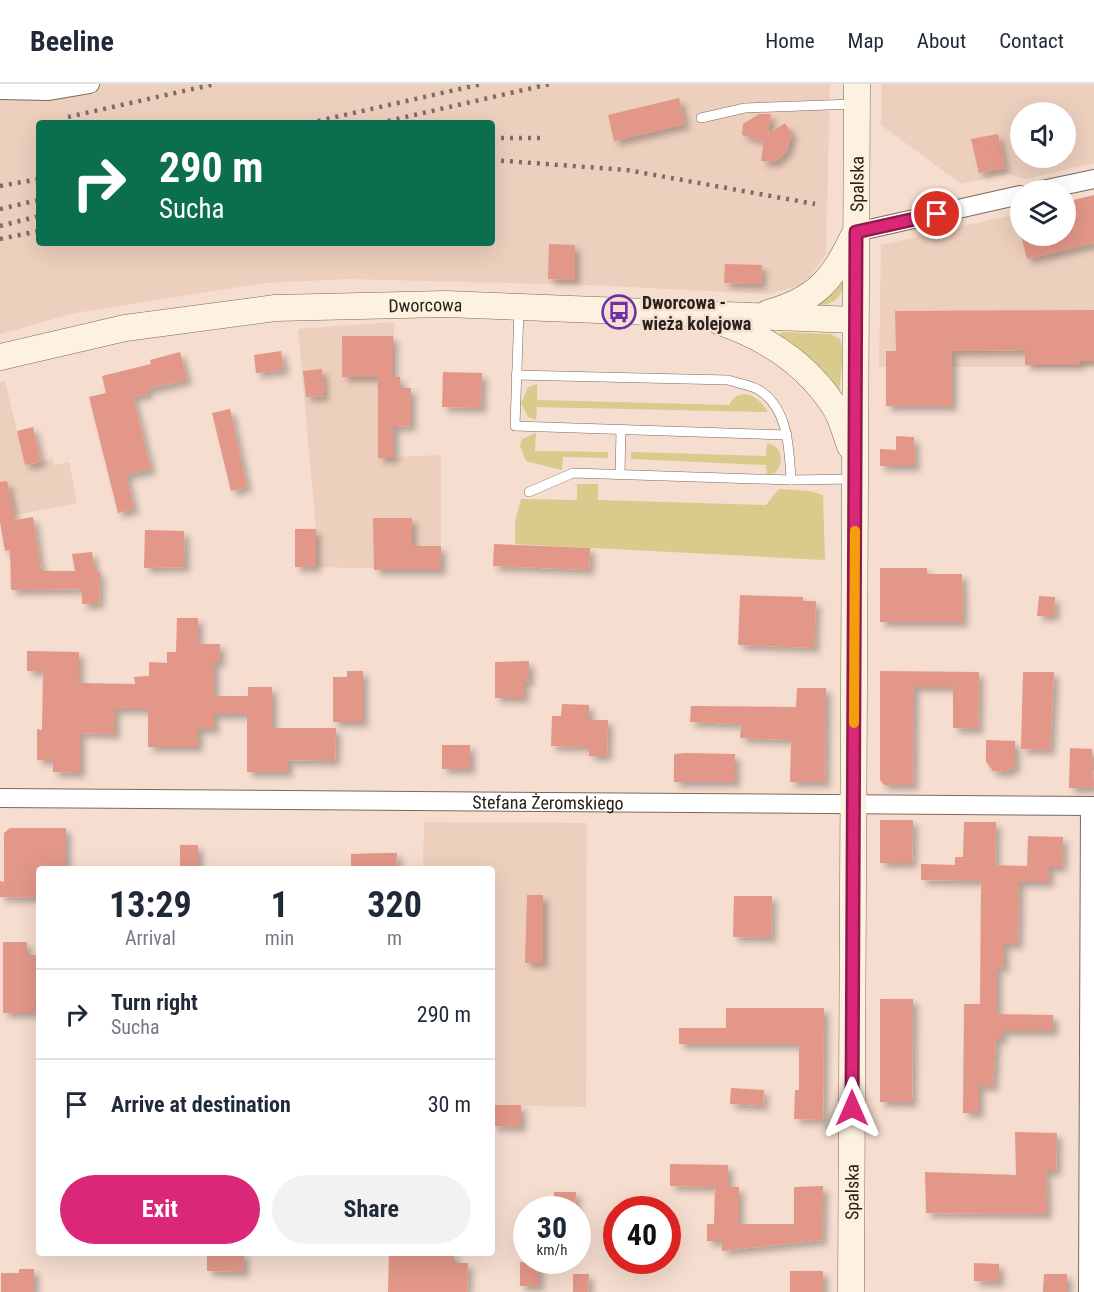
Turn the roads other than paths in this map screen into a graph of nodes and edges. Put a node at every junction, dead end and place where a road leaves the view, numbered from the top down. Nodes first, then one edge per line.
1 (90, 84) edge
2 (19, 87) edge
3 (0, 90) edge
4 (857, 94) edge
5 (701, 118) dead end
6 (1094, 178) edge
7 (1076, 182) edge
8 (1010, 197) edge
9 (856, 232) junction
10 (519, 307) junction
11 (697, 314) junction
12 (753, 317) junction
13 (855, 320) junction
14 (0, 357) edge
15 (516, 375) junction
16 (621, 430) junction
17 (787, 435) junction
18 (855, 470) junction
19 (620, 474) junction
20 (791, 480) junction
21 (529, 492) dead end
22 (0, 798) edge
23 (853, 804) junction
24 (1092, 806) edge
25 (850, 1292) edge
26 (1088, 1292) edge

1 - 2 street
2 - 3 street
4 - 5 lane
4 - 9 street, Spalska
6 - 7 street
8 - 9 street
9 - 12 street
9 - 13 street, Spalska
10 - 11 street, Dworcowa
10 - 14 street, Dworcowa
10 - 15 lane
11 - 12 street, Dworcowa
11 - 18 street
12 - 13 street, Dworcowa
13 - 18 street, Spalska
15 - 16 lane
15 - 17 lane
16 - 17 lane
16 - 19 lane
17 - 20 lane
18 - 20 lane
18 - 23 street, Spalska
19 - 20 lane
19 - 21 lane
22 - 23 street, Stefana Żeromskiego
23 - 24 street, Stefana Żeromskiego
23 - 25 street, Spalska
24 - 26 street

